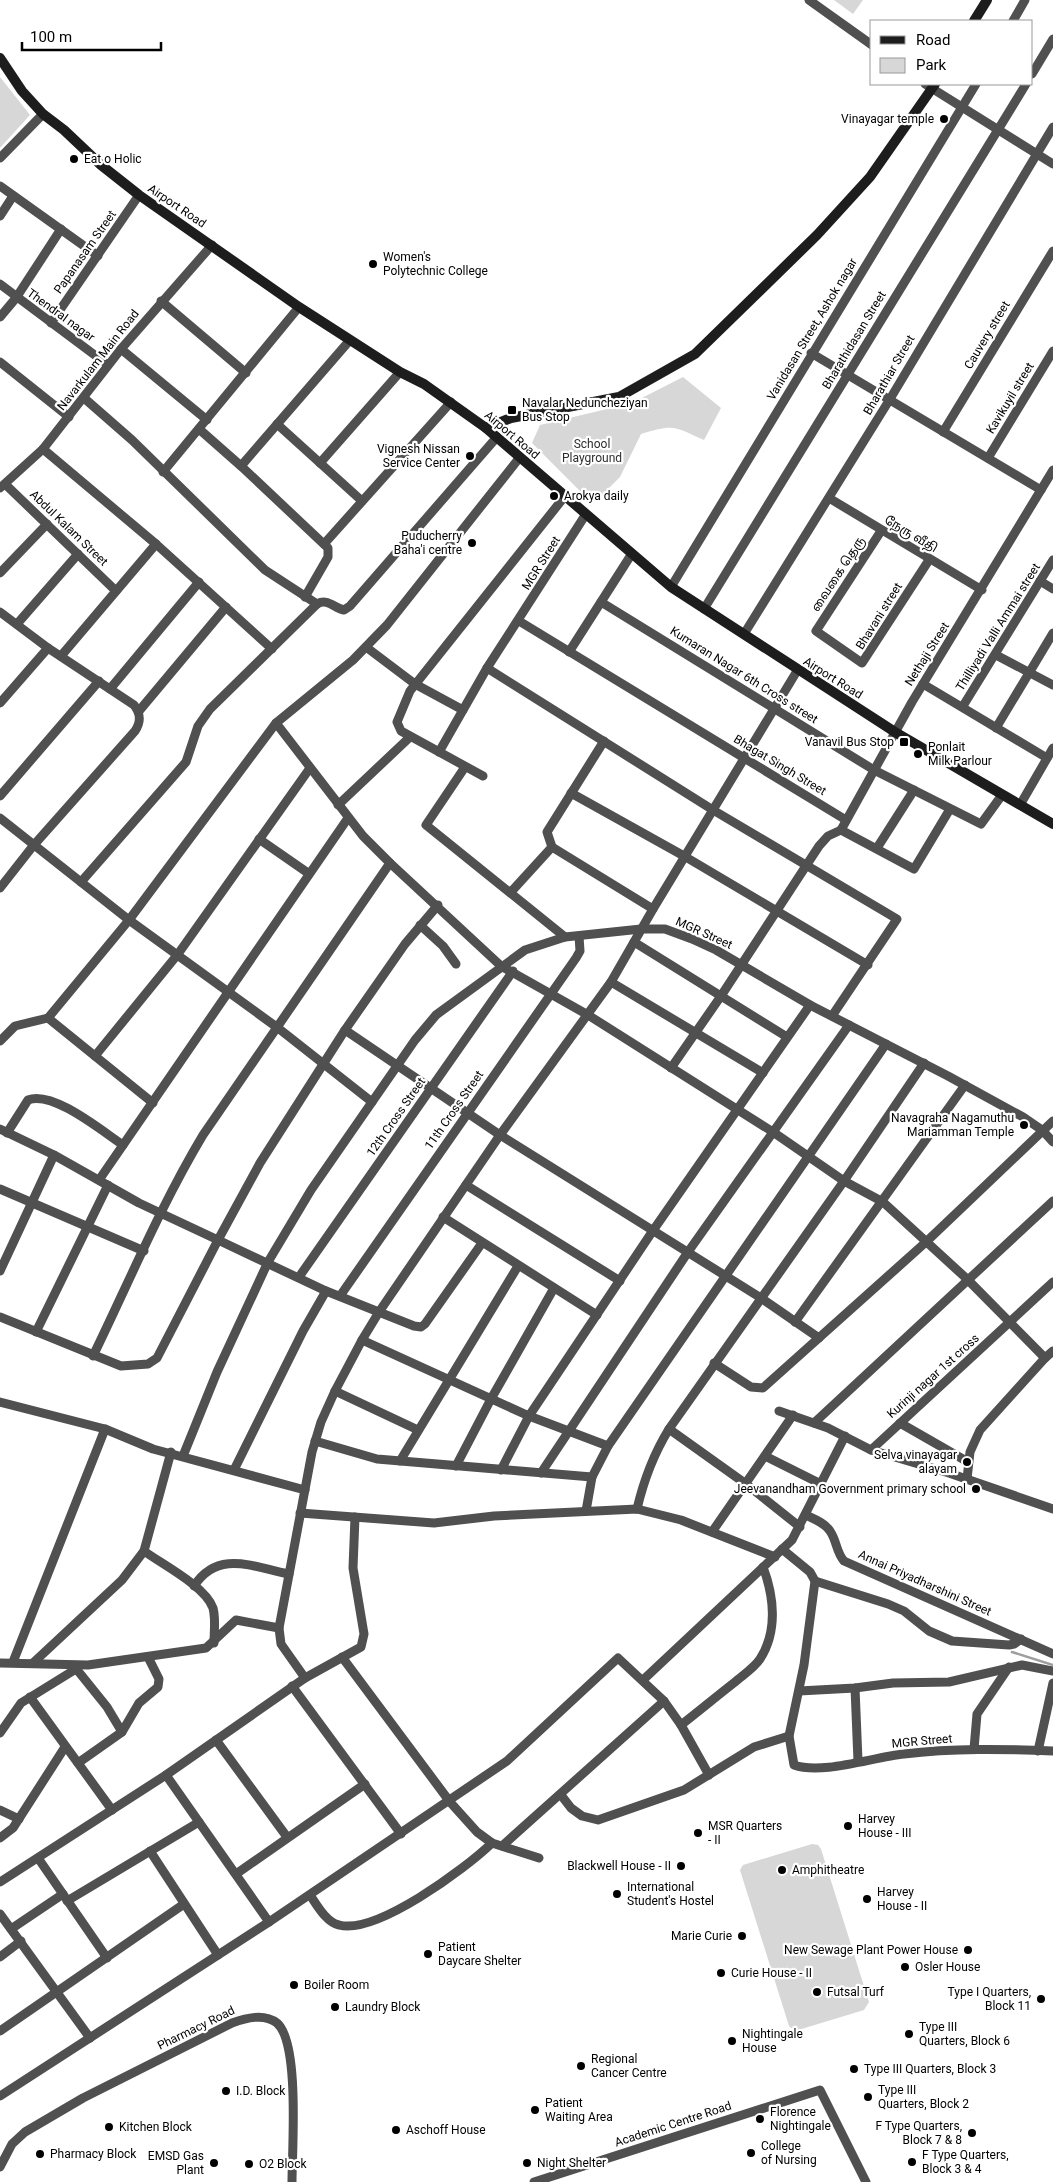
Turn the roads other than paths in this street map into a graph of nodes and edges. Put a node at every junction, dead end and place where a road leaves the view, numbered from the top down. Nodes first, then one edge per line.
1 (810, 0) edge
2 (987, 0) edge
3 (1025, 0) edge
4 (975, 20) edge
5 (1013, 20) edge
6 (1053, 39) edge
7 (870, 44) edge
8 (0, 58) edge
9 (1033, 72) edge
10 (931, 85) edge
11 (975, 85) edge
12 (1025, 85) edge
13 (962, 108) junction
14 (44, 114) junction
15 (1053, 127) edge
16 (998, 130) junction
17 (1037, 154) junction
18 (0, 158) edge
19 (1053, 164) edge
20 (0, 186) edge
21 (139, 195) junction
22 (14, 196) junction
23 (0, 216) edge
24 (61, 230) junction
25 (212, 244) junction
26 (1053, 251) edge
27 (98, 256) junction
28 (0, 284) edge
29 (16, 298) junction
30 (161, 301) junction
31 (299, 306) junction
32 (0, 317) edge
33 (51, 323) junction
34 (350, 340) junction
35 (120, 349) junction
36 (811, 353) junction
37 (1052, 356) edge
38 (0, 362) edge
39 (108, 366) junction
40 (400, 372) junction
41 (246, 373) junction
42 (847, 375) junction
43 (84, 398) junction
44 (890, 399) junction
45 (451, 402) junction
46 (69, 417) junction
47 (206, 420) junction
48 (277, 424) junction
49 (486, 428) junction
50 (199, 429) junction
51 (943, 432) junction
52 (497, 437) junction
53 (42, 449) junction
54 (520, 457) junction
55 (988, 458) junction
56 (320, 463) junction
57 (241, 466) junction
58 (1053, 470) edge
59 (163, 472) junction
60 (2, 486) edge
61 (1041, 490) junction
62 (565, 496) junction
63 (829, 498) junction
64 (362, 501) junction
65 (586, 514) junction
66 (47, 524) junction
67 (881, 531) junction
68 (156, 544) junction
69 (324, 544) junction
70 (78, 554) junction
71 (631, 555) junction
72 (929, 560) junction
73 (1053, 560) edge
74 (0, 573) edge
75 (1040, 581) junction
76 (199, 582) junction
77 (671, 587) junction
78 (1053, 589) edge
79 (982, 590) junction
80 (116, 591) junction
81 (305, 597) junction
82 (601, 602) junction
83 (318, 604) junction
84 (226, 607) junction
85 (704, 609) junction
86 (0, 612) edge
87 (519, 621) junction
88 (17, 624) junction
89 (816, 631) joint
90 (1053, 633) edge
91 (744, 634) junction
92 (366, 647) junction
93 (48, 648) junction
94 (272, 649) junction
95 (570, 652) junction
96 (996, 654) junction
97 (61, 656) junction
98 (487, 668) junction
99 (797, 671) junction
100 (1029, 672) junction
101 (99, 681) junction
102 (415, 684) junction
103 (923, 684) junction
104 (1053, 685) edge
105 (110, 689) junction
106 (2, 698) edge
107 (964, 706) junction
108 (774, 709) junction
109 (463, 710) junction
110 (139, 711) junction
111 (276, 723) junction
112 (996, 728) junction
113 (895, 732) junction
114 (410, 736) junction
115 (604, 741) junction
116 (1053, 748) edge
117 (439, 752) junction
118 (744, 758) junction
119 (1047, 758) junction
120 (465, 767) junction
121 (310, 768) junction
122 (874, 770) junction
123 (483, 776) dead end
124 (914, 790) junction
125 (572, 793) junction
126 (1002, 795) junction
127 (0, 796) edge
128 (338, 805) junction
129 (1020, 806) junction
130 (950, 809) junction
131 (713, 810) junction
132 (348, 818) junction
133 (846, 820) junction
134 (2, 824) edge
135 (1053, 824) edge
136 (841, 830) junction
137 (259, 839) junction
138 (33, 846) junction
139 (552, 847) junction
140 (876, 848) junction
141 (684, 856) junction
142 (390, 863) junction
143 (806, 865) junction
144 (308, 872) junction
145 (81, 882) junction
146 (0, 888) edge
147 (511, 892) junction
148 (438, 905) junction
149 (652, 909) junction
150 (776, 910) junction
151 (129, 920) junction
152 (420, 925) junction
153 (641, 929) junction
154 (578, 936) junction
155 (565, 937) junction
156 (634, 942) junction
157 (178, 954) junction
158 (456, 964) dead end
159 (742, 965) junction
160 (868, 965) junction
161 (502, 966) junction
162 (513, 971) junction
163 (612, 982) junction
164 (229, 992) junction
165 (550, 993) junction
166 (721, 996) junction
167 (810, 1005) junction
168 (588, 1015) junction
169 (832, 1016) junction
170 (48, 1018) junction
171 (849, 1025) junction
172 (278, 1028) junction
173 (345, 1030) junction
174 (696, 1032) junction
175 (787, 1037) junction
176 (0, 1041) edge
177 (886, 1044) junction
178 (95, 1056) junction
179 (323, 1063) junction
180 (924, 1063) junction
181 (397, 1065) junction
182 (671, 1068) junction
183 (763, 1073) junction
184 (965, 1085) junction
185 (431, 1088) junction
186 (372, 1102) junction
187 (153, 1103) junction
188 (738, 1109) junction
189 (468, 1113) junction
190 (1053, 1121) edge
191 (1042, 1130) junction
192 (4, 1131) edge
193 (773, 1132) junction
194 (500, 1135) junction
195 (1053, 1142) edge
196 (124, 1145) junction
197 (54, 1155) junction
198 (807, 1157) junction
199 (99, 1180) junction
200 (844, 1181) junction
201 (108, 1185) junction
202 (466, 1185) junction
203 (0, 1189) edge
204 (1053, 1201) edge
205 (883, 1202) junction
206 (32, 1203) junction
207 (163, 1213) junction
208 (444, 1218) junction
209 (88, 1226) junction
210 (652, 1232) junction
211 (218, 1240) junction
212 (926, 1242) junction
213 (482, 1243) junction
214 (144, 1251) junction
215 (688, 1252) junction
216 (268, 1262) junction
217 (518, 1266) junction
218 (0, 1271) edge
219 (726, 1275) junction
220 (299, 1277) junction
221 (967, 1279) junction
222 (620, 1281) junction
223 (1053, 1282) edge
224 (554, 1288) junction
225 (326, 1291) junction
226 (340, 1296) junction
227 (761, 1298) junction
228 (379, 1312) junction
229 (597, 1315) junction
230 (0, 1317) edge
231 (795, 1322) junction
232 (1011, 1322) junction
233 (36, 1332) junction
234 (819, 1338) junction
235 (362, 1340) junction
236 (1053, 1351) edge
237 (93, 1356) junction
238 (1046, 1358) junction
239 (714, 1363) junction
240 (448, 1379) junction
241 (335, 1391) junction
242 (490, 1399) junction
243 (0, 1402) edge
244 (779, 1411) dead end
245 (793, 1415) junction
246 (529, 1416) junction
247 (814, 1423) junction
248 (900, 1423) junction
249 (105, 1429) junction
250 (669, 1429) junction
251 (418, 1430) junction
252 (569, 1430) junction
253 (845, 1436) junction
254 (315, 1441) junction
255 (608, 1446) junction
256 (871, 1450) junction
257 (171, 1452) junction
258 (183, 1456) junction
259 (765, 1456) junction
260 (400, 1461) junction
261 (968, 1462) junction
262 (456, 1466) junction
263 (234, 1470) junction
264 (501, 1470) junction
265 (541, 1473) junction
266 (592, 1477) junction
267 (968, 1480) junction
268 (746, 1484) junction
269 (821, 1484) junction
270 (305, 1490) junction
271 (637, 1508) junction
272 (1053, 1509) edge
273 (586, 1511) junction
274 (300, 1513) junction
275 (806, 1515) junction
276 (354, 1517) junction
277 (800, 1527) junction
278 (712, 1532) junction
279 (782, 1550) junction
280 (144, 1552) junction
281 (774, 1556) junction
282 (763, 1567) junction
283 (289, 1574) junction
284 (815, 1581) junction
285 (194, 1586) junction
286 (279, 1628) junction
287 (1021, 1639) junction
288 (214, 1644) junction
289 (1053, 1654) edge
290 (148, 1656) junction
291 (342, 1657) junction
292 (13, 1662) junction
293 (0, 1663) edge
294 (33, 1663) junction
295 (74, 1666) junction
296 (1009, 1667) junction
297 (1053, 1671) edge
298 (305, 1678) junction
299 (643, 1680) junction
300 (1053, 1682) edge
301 (292, 1686) junction
302 (854, 1688) junction
303 (798, 1691) junction
304 (30, 1697) junction
305 (664, 1701) junction
306 (681, 1725) junction
307 (122, 1732) junction
308 (0, 1733) edge
309 (790, 1736) junction
310 (216, 1740) junction
311 (65, 1747) junction
312 (974, 1749) junction
313 (1038, 1751) junction
314 (1053, 1751) edge
315 (858, 1760) junction
316 (78, 1763) junction
317 (166, 1775) junction
318 (710, 1775) junction
319 (364, 1784) junction
320 (560, 1795) junction
321 (450, 1802) junction
322 (0, 1810) edge
323 (112, 1810) junction
324 (19, 1818) junction
325 (199, 1822) junction
326 (401, 1834) junction
327 (287, 1837) junction
328 (0, 1838) edge
329 (492, 1843) junction
330 (502, 1846) junction
331 (150, 1851) junction
332 (38, 1858) junction
333 (539, 1858) dead end
334 (236, 1874) junction
335 (0, 1882) edge
336 (310, 1895) junction
337 (65, 1898) junction
338 (184, 1904) junction
339 (0, 1914) edge
340 (269, 1922) junction
341 (11, 1928) junction
342 (21, 1941) junction
343 (218, 1954) junction
344 (0, 1957) edge
345 (106, 1958) junction
346 (56, 1991) junction
347 (0, 2031) edge
348 (90, 2038) junction
349 (0, 2096) edge
350 (0, 2167) edge
351 (292, 2182) edge
352 (534, 2182) edge
353 (866, 2182) edge

1 - 7 street
2 - 4 street
3 - 5 street
6 - 9 street
8 - 14 street, Airport Road
10 - 13 street
10 - 49 street
11 - 13 street, Vanidasan Street, Ashok nagar
12 - 16 street, Bharathidasan Street
13 - 16 street
13 - 36 street, Vanidasan Street, Ashok nagar
14 - 18 street
14 - 21 street, Airport Road
15 - 17 street, Bharathiar Street
16 - 17 street
16 - 42 street, Bharathidasan Street
17 - 19 street
17 - 44 street, Bharathiar Street
20 - 22 street
21 - 25 street, Airport Road
21 - 27 street, Papanasam Street
22 - 23 street
22 - 24 street
24 - 27 street
24 - 29 street
25 - 30 street, Navarkulam Main Road
25 - 31 street, Airport Road
26 - 51 street, Cauvery street
27 - 33 street, Papanasam Street
28 - 29 street, Thendral nagar
29 - 32 street
29 - 33 street, Thendral nagar
30 - 35 street, Navarkulam Main Road
30 - 41 street
31 - 34 street, Airport Road
31 - 41 street
33 - 39 street, Thendral nagar
34 - 40 street, Airport Road
34 - 48 street
35 - 39 street, Navarkulam Main Road
35 - 47 street
36 - 42 street
36 - 77 street, Vanidasan Street, Ashok nagar
37 - 55 street, Kavikuyil street
38 - 46 street
39 - 43 street, Navarkulam Main Road
40 - 45 street, Airport Road
40 - 56 street
41 - 47 street
42 - 44 street
42 - 85 street, Bharathidasan Street
43 - 46 street, Navarkulam Main Road
43 - 59 street
44 - 51 street
44 - 63 street, Bharathiar Street
45 - 49 street, Airport Road
45 - 64 street
46 - 53 street, Navarkulam Main Road
47 - 50 street
48 - 56 street
48 - 57 street
49 - 52 street, Airport Road
50 - 57 street
50 - 59 street
51 - 55 street
52 - 54 street, Airport Road
52 - 83 street
53 - 60 street, Navarkulam Main Road
53 - 68 street
54 - 62 street, Airport Road
54 - 92 street
55 - 61 street
56 - 64 street
57 - 69 street
58 - 61 street, Nethaji Street
59 - 81 street
60 - 66 street, Abdul Kalam Street
61 - 79 street, Nethaji Street
62 - 65 street, Airport Road
62 - 102 street
63 - 67 street, நேரு வீதி
63 - 91 street, Bharathiar Street
64 - 69 street
65 - 71 street, Airport Road
65 - 87 street, MGR Street
66 - 70 street, Abdul Kalam Street
66 - 74 street
67 - 72 street, நேரு வீதி
67 - 89 street, வைகை தெரு
68 - 76 street
68 - 80 street
69 - 81 street
70 - 80 street, Abdul Kalam Street
70 - 88 street
71 - 77 street, Airport Road
71 - 82 street
72 - 79 street, நேரு வீதி
72 - 89 street, Bhavani street
73 - 75 street, Thilliyadi Valli Ammai street
75 - 78 street
75 - 96 street, Thilliyadi Valli Ammai street
76 - 84 street
76 - 105 street
77 - 85 street, Airport Road
79 - 103 street, Nethaji Street
80 - 97 street
81 - 83 street
82 - 95 street
82 - 108 street, Kumaran Nagar 6th Cross street
83 - 94 street
84 - 94 street
84 - 110 street
85 - 91 street, Airport Road
86 - 88 street
87 - 95 street, Bhagat Singh Street
87 - 98 street, MGR Street
88 - 93 street
90 - 100 street
91 - 99 street, Airport Road
92 - 102 street
92 - 111 street
93 - 97 street
93 - 106 street
94 - 145 street
95 - 118 street, Bhagat Singh Street
96 - 100 street
96 - 107 street, Thilliyadi Valli Ammai street
97 - 101 street
98 - 109 street, MGR Street
98 - 115 street
99 - 108 street
99 - 113 street, Airport Road
100 - 104 street
100 - 112 street
101 - 105 street
101 - 127 street
102 - 109 street
102 - 114 street
103 - 107 street
103 - 113 street, Nethaji Street
105 - 110 street
107 - 112 street
108 - 118 street
108 - 122 street, Kumaran Nagar 6th Cross street
109 - 117 street, MGR Street
110 - 138 street
111 - 121 street
111 - 151 street
112 - 119 street
113 - 122 street, Nethaji Street
113 - 126 street, Airport Road
114 - 117 street
114 - 128 street
115 - 125 street
115 - 131 street
116 - 119 street
117 - 120 street
118 - 131 street
118 - 133 street, Bhagat Singh Street
119 - 129 street
120 - 123 street
120 - 147 street
121 - 128 street
121 - 137 street
122 - 124 street
122 - 133 street
124 - 130 street
124 - 140 street
125 - 139 street
125 - 141 street
126 - 129 street, Airport Road
126 - 130 street
128 - 132 street
129 - 135 street, Airport Road
130 - 140 street
131 - 141 street
131 - 143 street
132 - 142 street
132 - 144 street
133 - 136 street
134 - 138 street
136 - 140 street
136 - 143 street
137 - 144 street
137 - 157 street
138 - 145 street
138 - 146 street
139 - 147 street
139 - 149 street
141 - 149 street
141 - 150 street
142 - 148 street
142 - 172 street
143 - 150 street
143 - 160 street
144 - 164 street
145 - 151 street
147 - 155 street
148 - 152 street
148 - 161 street
149 - 153 street
150 - 159 street
150 - 160 street
151 - 157 street
151 - 170 street
152 - 158 street
152 - 173 street
153 - 154 street, MGR Street
153 - 156 street
153 - 159 street, MGR Street
154 - 155 street, MGR Street
154 - 165 street, 11th Cross Street
155 - 161 street, MGR Street
156 - 163 street
156 - 166 street
157 - 164 street
157 - 178 street
159 - 166 street
159 - 167 street, MGR Street
160 - 169 street
161 - 162 street
161 - 181 street, MGR Street
162 - 165 street
162 - 185 street, 12th Cross Street
163 - 168 street
163 - 174 street
164 - 172 street
164 - 187 street
165 - 168 street
165 - 189 street, 11th Cross Street
166 - 174 street
166 - 175 street
167 - 169 street, MGR Street
167 - 175 street
168 - 182 street
168 - 194 street
169 - 171 street, MGR Street
170 - 176 street
170 - 178 street
171 - 177 street, MGR Street
171 - 193 street
172 - 179 street
172 - 207 street
173 - 179 street
173 - 181 street
174 - 182 street
174 - 183 street
175 - 183 street
177 - 180 street, MGR Street
177 - 198 street
178 - 187 street
179 - 186 street
179 - 211 street
180 - 184 street, MGR Street
180 - 200 street
181 - 185 street
181 - 186 street, MGR Street
182 - 188 street
183 - 188 street
184 - 191 street, MGR Street
184 - 205 street
185 - 189 street
185 - 220 street, 12th Cross Street
186 - 216 street, MGR Street
187 - 196 street
188 - 193 street
188 - 210 street
189 - 194 street
189 - 226 street, 11th Cross Street
190 - 191 street
191 - 195 street, MGR Street
191 - 212 street
192 - 196 street
192 - 197 street
193 - 198 street
193 - 215 street
194 - 202 street
194 - 210 street
196 - 199 street
197 - 199 street
197 - 206 street
198 - 200 street
198 - 219 street
199 - 201 street
200 - 205 street
200 - 227 street
201 - 207 street
201 - 209 street
202 - 208 street
202 - 222 street
203 - 206 street
204 - 221 street
205 - 212 street
205 - 231 street
206 - 209 street
206 - 218 street
207 - 211 street
207 - 214 street
208 - 213 street
208 - 228 street
209 - 214 street
209 - 233 street
210 - 215 street
210 - 222 street
211 - 216 street
211 - 237 street
212 - 221 street
212 - 234 street
213 - 217 street
213 - 228 street
214 - 237 street
215 - 219 street
215 - 252 street
216 - 220 street
216 - 258 street, MGR Street
217 - 224 street
217 - 240 street
219 - 227 street
219 - 255 street
220 - 225 street
221 - 232 street
221 - 247 street
222 - 229 street
223 - 232 street, Kurinji nagar 1st cross
224 - 229 street
224 - 242 street
225 - 226 street
225 - 263 street
226 - 228 street
227 - 231 street
227 - 239 street
228 - 235 street
229 - 246 street
230 - 233 street
231 - 234 street
232 - 238 street
232 - 248 street, Kurinji nagar 1st cross
233 - 237 street
234 - 239 street
235 - 240 street
235 - 241 street
236 - 238 street
238 - 261 street
239 - 250 street
240 - 242 street
240 - 251 street
241 - 251 street
241 - 254 street
242 - 246 street
242 - 262 street
243 - 249 street
244 - 245 street
245 - 247 street
245 - 259 street
246 - 252 street
246 - 264 street
247 - 253 street
248 - 256 street, Kurinji nagar 1st cross
248 - 261 street
249 - 257 street
249 - 292 street
250 - 268 street
250 - 271 street
251 - 260 street
252 - 255 street
252 - 265 street
253 - 256 street
253 - 269 street
254 - 260 street
254 - 270 street
255 - 266 street
256 - 267 street
257 - 258 street
257 - 280 street
258 - 263 street
259 - 268 street
259 - 269 street
260 - 262 street
261 - 267 street
262 - 264 street
263 - 270 street
264 - 265 street
265 - 266 street
266 - 273 street
267 - 272 street
268 - 277 street
268 - 278 street
269 - 275 street
270 - 274 street
271 - 273 street
271 - 278 street
273 - 276 street
274 - 276 street
274 - 283 street
275 - 277 street
275 - 287 street, Annai Priyadharshini Street
276 - 291 street
277 - 279 street
278 - 281 street
279 - 281 street
279 - 284 street
280 - 285 street
280 - 294 street
281 - 282 street
282 - 299 street
282 - 306 street
283 - 285 street
283 - 286 street
284 - 287 street
284 - 303 street
285 - 288 street
286 - 288 street
286 - 298 street
287 - 289 street, Annai Priyadharshini Street
288 - 290 street
290 - 295 street
290 - 307 street
291 - 298 street
291 - 321 street
292 - 293 street
292 - 294 street
294 - 295 street
295 - 304 street
295 - 307 street
296 - 297 street
296 - 302 street
296 - 312 street
298 - 301 street
299 - 305 street
299 - 321 street
300 - 313 street
301 - 310 street
301 - 319 street
302 - 303 street
302 - 315 street
303 - 309 street
304 - 308 street
304 - 311 street
305 - 306 street
305 - 320 street
306 - 318 street
307 - 316 street
309 - 315 street, MGR Street
309 - 318 street
310 - 317 street
310 - 327 street
311 - 316 street
311 - 324 street
312 - 313 street, MGR Street
312 - 315 street, MGR Street
313 - 314 street, MGR Street
316 - 323 street
317 - 323 street
317 - 325 street
318 - 320 street
319 - 326 street
319 - 327 street
320 - 330 street
321 - 326 street
321 - 329 street
322 - 324 street
323 - 332 street
324 - 328 street
325 - 331 street
325 - 334 street
326 - 336 street
327 - 334 street
329 - 330 street
329 - 336 street
330 - 333 street
331 - 337 street
331 - 338 street
332 - 335 street
332 - 337 street
334 - 340 street
336 - 340 street
337 - 341 street
337 - 345 street
338 - 343 street
338 - 345 street
339 - 341 street
340 - 343 street
341 - 342 street
342 - 344 street
342 - 346 street
343 - 348 street
345 - 346 street
346 - 347 street
346 - 348 street
348 - 349 street
350 - 351 street, Pharmacy Road
352 - 353 street, Academic Centre Road

